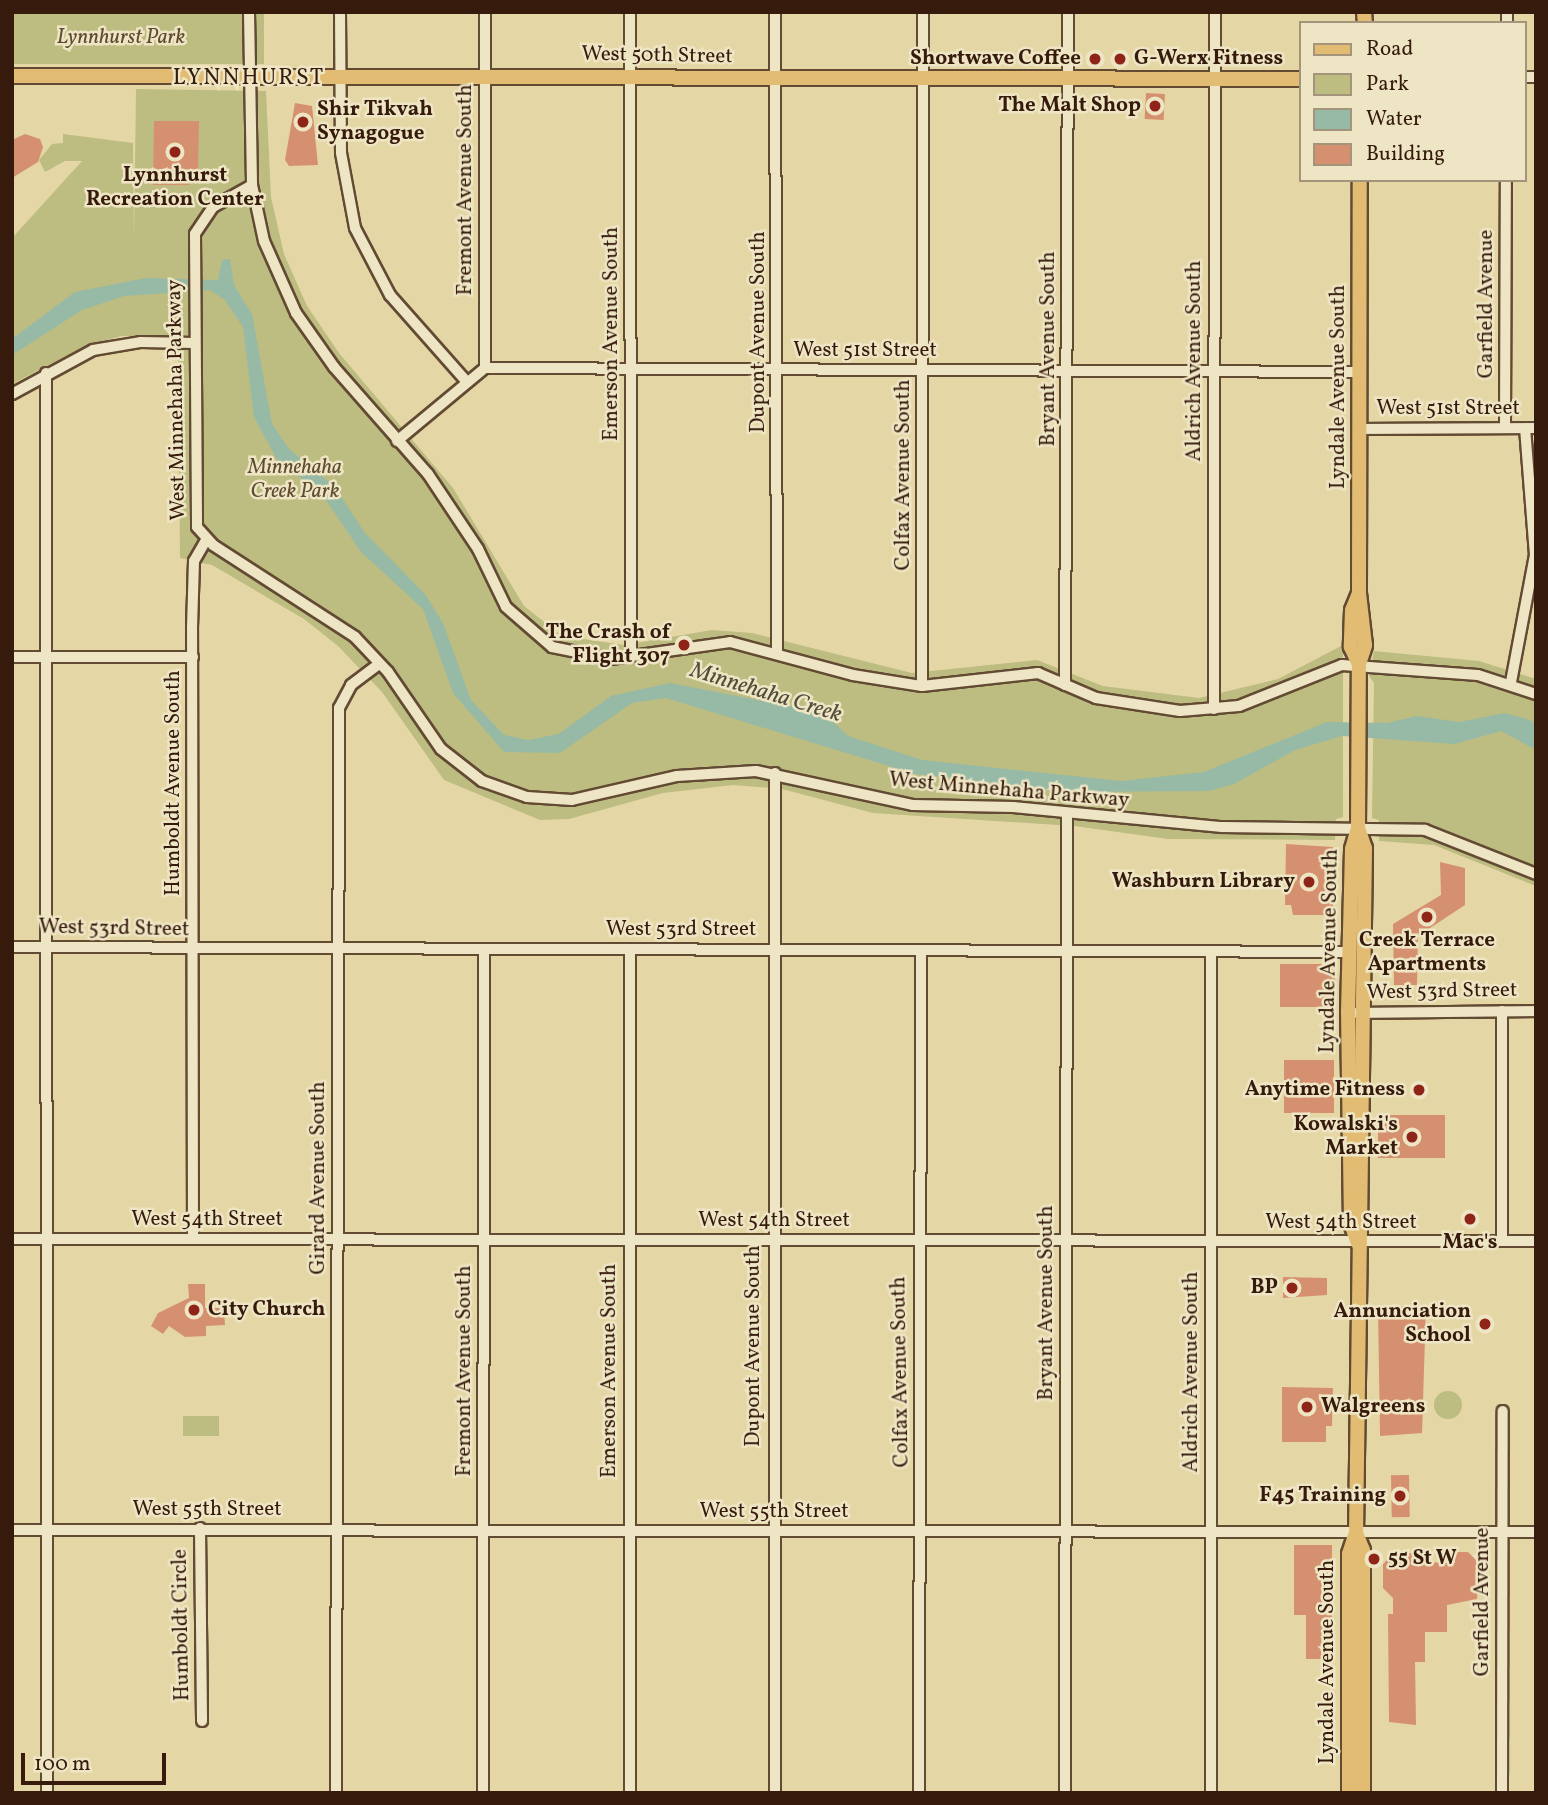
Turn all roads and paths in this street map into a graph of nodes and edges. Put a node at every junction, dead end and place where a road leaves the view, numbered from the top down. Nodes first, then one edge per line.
1 (249, 12) edge
2 (340, 12) edge
3 (485, 12) edge
4 (630, 12) edge
5 (775, 12) edge
6 (923, 12) edge
7 (1068, 12) edge
8 (1215, 12) edge
9 (12, 76) edge
10 (485, 76) junction
11 (249, 77) junction
12 (340, 77) junction
13 (630, 77) junction
14 (776, 78) junction
15 (1300, 79) edge
16 (924, 80) junction
17 (1069, 80) junction
18 (1215, 80) junction
19 (1360, 182) edge
20 (1506, 182) edge
21 (252, 185) junction
22 (194, 343) junction
23 (485, 368) junction
24 (631, 369) junction
25 (778, 370) junction
26 (923, 370) junction
27 (1068, 371) junction
28 (1214, 372) junction
29 (1360, 372) junction
30 (46, 373) junction
31 (466, 381) junction
32 (12, 394) edge
33 (1505, 428) junction
34 (1531, 428) edge
35 (1360, 429) junction
36 (397, 441) junction
37 (206, 540) junction
38 (777, 651) junction
39 (631, 656) junction
40 (12, 657) edge
41 (49, 657) junction
42 (193, 657) junction
43 (379, 664) junction
44 (1359, 664) junction
45 (1511, 682) junction
46 (1065, 685) junction
47 (922, 686) junction
48 (1536, 694) edge
49 (1214, 709) junction
50 (775, 773) junction
51 (1067, 813) junction
52 (1358, 828) junction
53 (1536, 874) edge
54 (12, 947) edge
55 (49, 947) junction
56 (194, 948) junction
57 (339, 949) junction
58 (484, 949) junction
59 (630, 949) junction
60 (774, 950) junction
61 (922, 951) junction
62 (1211, 951) junction
63 (1067, 952) junction
64 (1350, 952) junction
65 (1536, 1010) edge
66 (1502, 1011) junction
67 (1348, 1013) junction
68 (1365, 1013) junction
69 (12, 1239) edge
70 (47, 1239) junction
71 (193, 1240) junction
72 (337, 1240) junction
73 (628, 1240) junction
74 (484, 1241) junction
75 (773, 1241) junction
76 (919, 1241) junction
77 (1066, 1241) junction
78 (1502, 1241) junction
79 (1536, 1241) edge
80 (1211, 1242) junction
81 (1357, 1243) junction
82 (1503, 1411) dead end
83 (201, 1528) junction
84 (12, 1530) edge
85 (49, 1530) junction
86 (339, 1531) junction
87 (485, 1531) junction
88 (629, 1531) junction
89 (772, 1532) junction
90 (922, 1532) junction
91 (1066, 1532) junction
92 (1536, 1532) edge
93 (1211, 1533) junction
94 (1356, 1533) junction
95 (1502, 1533) junction
96 (202, 1721) dead end
97 (47, 1793) edge
98 (336, 1793) edge
99 (484, 1793) edge
100 (630, 1793) edge
101 (775, 1793) edge
102 (919, 1793) edge
103 (1065, 1793) edge
104 (1211, 1793) edge
105 (1349, 1793) edge
106 (1363, 1793) edge
107 (1502, 1793) edge

1 - 11 street
2 - 12 street
3 - 10 street, Fremont Avenue South
4 - 13 street, Emerson Avenue South
5 - 14 street, Dupont Avenue South
6 - 16 street, Colfax Avenue South
7 - 17 street, Bryant Avenue South
8 - 18 street, Aldrich Avenue South
9 - 11 main road, West 50th Street
10 - 12 main road, West 50th Street
10 - 13 main road, West 50th Street
10 - 23 street, Fremont Avenue South
11 - 12 main road, West 50th Street
11 - 21 street
12 - 31 street
13 - 14 main road, West 50th Street
13 - 24 street, Emerson Avenue South
14 - 16 main road, West 50th Street
14 - 25 street, Dupont Avenue South
15 - 18 main road, West 50th Street
16 - 17 main road, West 50th Street
16 - 26 street, Colfax Avenue South
17 - 18 main road, West 50th Street
17 - 27 street, Bryant Avenue South
18 - 28 street, Aldrich Avenue South
19 - 29 main road, Lyndale Avenue South
20 - 33 street, Garfield Avenue
21 - 22 street, West Minnehaha Parkway
21 - 36 street
22 - 30 street
22 - 37 street, West Minnehaha Parkway
23 - 24 street, West 51st Street
23 - 31 street
24 - 25 street, West 51st Street
24 - 39 street, Emerson Avenue South
25 - 26 street, West 51st Street
25 - 38 street, Dupont Avenue South
26 - 27 street, West 51st Street
26 - 47 street, Colfax Avenue South
27 - 28 street, West 51st Street
27 - 46 street, Bryant Avenue South
28 - 29 street, West 51st Street
28 - 49 street, Aldrich Avenue South
29 - 35 main road, Lyndale Avenue South
30 - 32 street
30 - 41 street
31 - 36 street
33 - 34 street, West 51st Street
33 - 35 street, West 51st Street
34 - 45 street
35 - 44 main road, Lyndale Avenue South
36 - 39 street
37 - 42 street, Humboldt Avenue South
37 - 43 street, West Minnehaha Parkway
38 - 39 street
38 - 47 street
40 - 41 street
41 - 42 street
41 - 55 street
42 - 56 street, Humboldt Avenue South
43 - 50 street, West Minnehaha Parkway
43 - 57 street, Girard Avenue South
44 - 45 street
44 - 49 street
44 - 52 main road, Lyndale Avenue South
45 - 48 street
46 - 47 street
46 - 49 street
50 - 51 street, West Minnehaha Parkway
50 - 60 street, Dupont Avenue South
51 - 52 street, West Minnehaha Parkway
51 - 63 street, Bryant Avenue South
52 - 53 street, West Minnehaha Parkway
52 - 64 main road, Lyndale Avenue South
52 - 68 main road, Lyndale Avenue South
54 - 55 street, West 53rd Street
55 - 56 street, West 53rd Street
55 - 70 street
56 - 57 street, West 53rd Street
56 - 71 street, Humboldt Avenue South
57 - 58 street, West 53rd Street
57 - 72 street, Girard Avenue South
58 - 59 street, West 53rd Street
58 - 74 street, Fremont Avenue South
59 - 60 street, West 53rd Street
59 - 73 street, Emerson Avenue South
60 - 61 street, West 53rd Street
60 - 75 street, Dupont Avenue South
61 - 63 street, West 53rd Street
61 - 76 street, Colfax Avenue South
62 - 63 street, West 53rd Street
62 - 64 street, West 53rd Street
62 - 80 street, Aldrich Avenue South
63 - 77 street, Bryant Avenue South
64 - 67 main road, Lyndale Avenue South
65 - 66 street, West 53rd Street
66 - 68 street, West 53rd Street
66 - 78 street
67 - 68 street, West 53rd Street
67 - 81 main road, Lyndale Avenue South
68 - 81 main road, Lyndale Avenue South
69 - 70 street, West 54th Street
70 - 71 street, West 54th Street
70 - 85 street
71 - 72 street, West 54th Street
72 - 74 street, West 54th Street
72 - 86 street, Girard Avenue South
73 - 74 street, West 54th Street
73 - 75 street, West 54th Street
73 - 88 street, Emerson Avenue South
74 - 87 street, Fremont Avenue South
75 - 76 street, West 54th Street
75 - 89 street, Dupont Avenue South
76 - 77 street, West 54th Street
76 - 90 street, Colfax Avenue South
77 - 80 street, West 54th Street
77 - 91 street, Bryant Avenue South
78 - 79 street, West 54th Street
78 - 81 street, West 54th Street
80 - 81 street, West 54th Street
80 - 93 street, Aldrich Avenue South
81 - 94 main road, Lyndale Avenue South
82 - 95 street, Garfield Avenue
83 - 85 street, West 55th Street
83 - 86 street, West 55th Street
83 - 96 street, Humboldt Circle
84 - 85 street, West 55th Street
85 - 97 street
86 - 87 street, West 55th Street
86 - 98 street, Girard Avenue South
87 - 88 street, West 55th Street
87 - 99 street, Fremont Avenue South
88 - 89 street, West 55th Street
88 - 100 street, Emerson Avenue South
89 - 90 street, West 55th Street
89 - 101 street, Dupont Avenue South
90 - 91 street, West 55th Street
90 - 102 street, Colfax Avenue South
91 - 93 street, West 55th Street
91 - 103 street, Bryant Avenue South
92 - 95 street, West 55th Street
93 - 94 street, West 55th Street
93 - 104 street, Aldrich Avenue South
94 - 95 street, West 55th Street
94 - 105 main road, Lyndale Avenue South
94 - 106 main road, Lyndale Avenue South
95 - 107 street, Garfield Avenue

